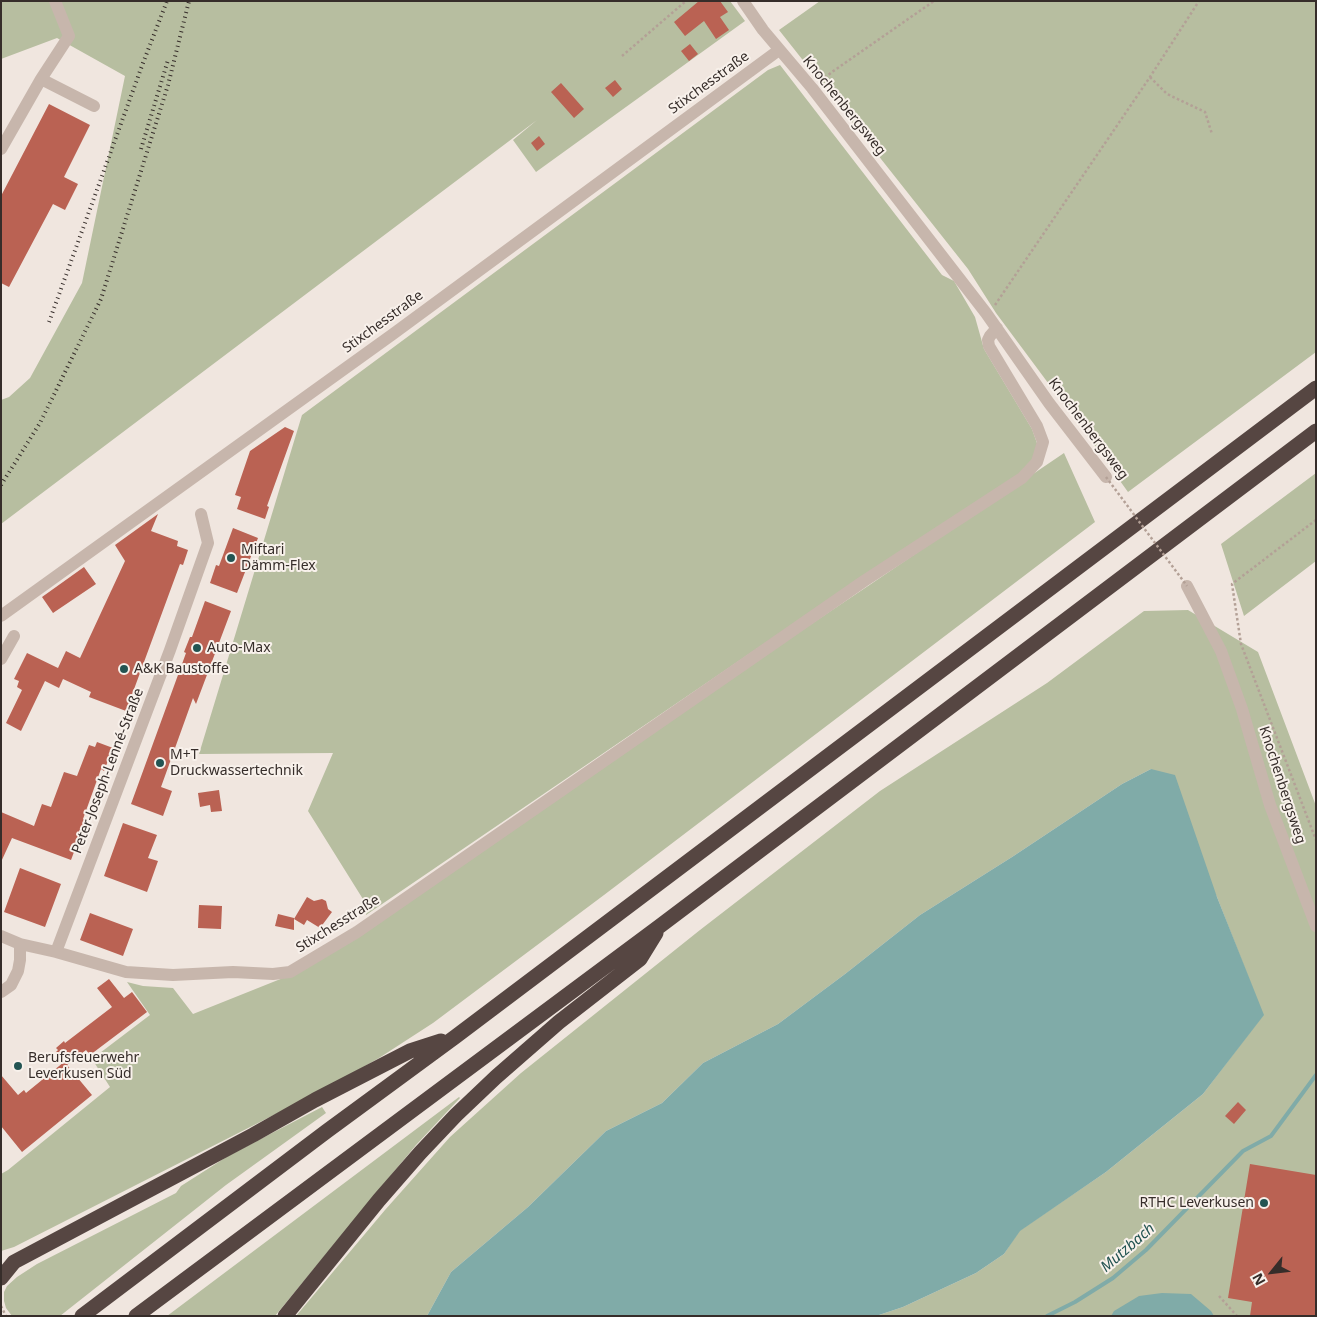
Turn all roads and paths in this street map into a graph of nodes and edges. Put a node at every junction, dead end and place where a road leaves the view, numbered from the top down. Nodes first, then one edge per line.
1 (55, 1) edge
2 (686, 1) edge
3 (743, 1) edge
4 (934, 1) edge
5 (1192, 1) edge
6 (1199, 1) edge
7 (1196, 6) junction
8 (779, 50) junction
9 (622, 56) dead end
10 (1150, 77) junction
11 (41, 79) junction
12 (812, 88) junction
13 (94, 106) dead end
14 (1212, 134) dead end
15 (1, 149) edge
16 (986, 313) junction
17 (997, 328) junction
18 (1316, 388) edge
19 (1316, 431) edge
20 (1106, 477) joint
21 (202, 514) dead end
22 (1316, 520) edge
23 (1188, 586) joint
24 (1, 616) edge
25 (14, 636) dead end
26 (1, 659) edge
27 (1316, 840) edge
28 (660, 926) junction
29 (1316, 926) edge
30 (1, 936) edge
31 (20, 944) junction
32 (56, 952) junction
33 (1, 992) edge
34 (455, 1037) junction
35 (8, 1262) edge
36 (1, 1278) edge
37 (1219, 1296) dead end
38 (1, 1306) edge
39 (6, 1316) edge
40 (82, 1316) edge
41 (136, 1316) edge
42 (285, 1316) edge
43 (1237, 1316) edge

1 - 11 street
2 - 9 path
3 - 8 street, Knochenbergsweg
4 - 12 path
5 - 7 path
6 - 7 path
7 - 10 path
8 - 12 street, Knochenbergsweg
8 - 24 street, Stixchesstraße
10 - 14 path
10 - 16 path
11 - 13 street
11 - 15 street
12 - 16 street, Knochenbergsweg
16 - 17 street, Knochenbergsweg
17 - 20 street, Knochenbergsweg
17 - 32 street, Stixchesstraße
18 - 34 highway
19 - 28 highway
20 - 23 path, Knochenbergsweg, bridge
21 - 32 street, Peter-Joseph-Lenné-Straße
22 - 27 path
23 - 29 street, Knochenbergsweg
25 - 26 street
28 - 41 highway
28 - 42 highway
30 - 31 street, Stixchesstraße
31 - 32 street, Stixchesstraße
31 - 33 street
34 - 35 highway
34 - 40 highway
35 - 36 highway
37 - 43 path
38 - 39 path

